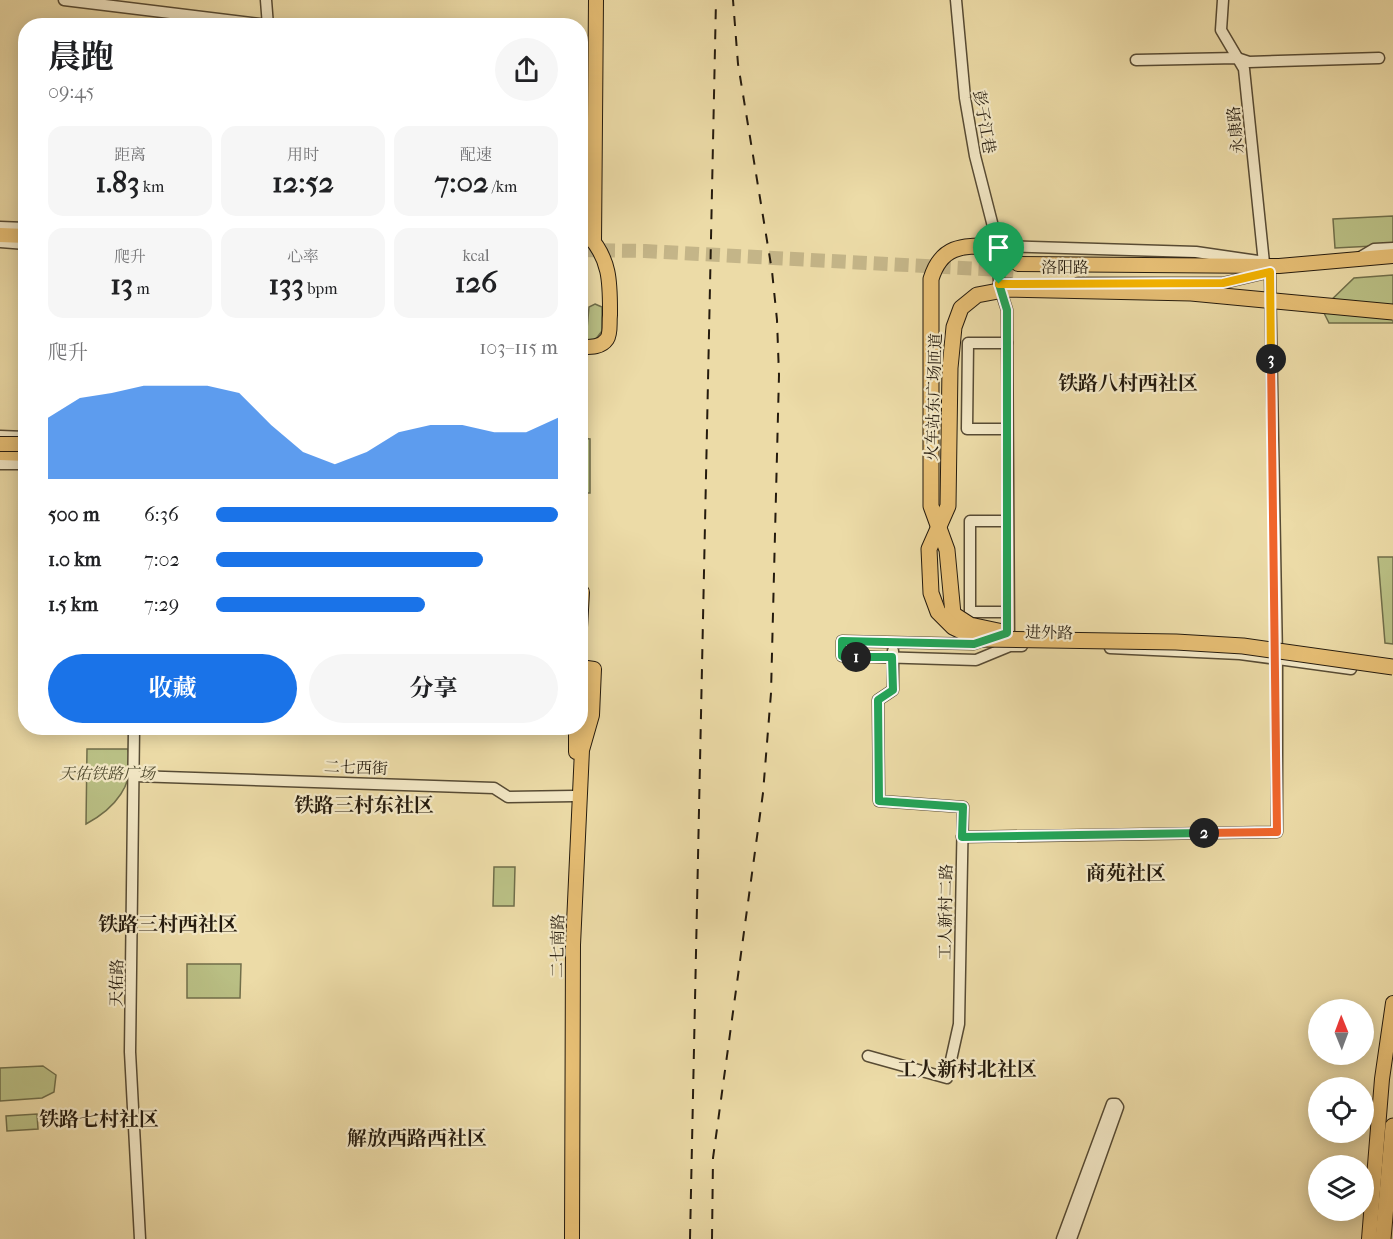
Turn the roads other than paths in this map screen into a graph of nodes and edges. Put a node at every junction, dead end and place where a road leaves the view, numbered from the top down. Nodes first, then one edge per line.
1 (64, 0) edge
2 (266, 0) edge
3 (588, 0) edge
4 (596, 0) edge
5 (956, 0) edge
6 (1223, 0) edge
7 (211, 18) edge
8 (267, 18) edge
9 (1237, 58) junction
10 (1379, 58) dead end
11 (1136, 60) dead end
12 (588, 217) edge
13 (0, 227) edge
14 (18, 228) edge
15 (0, 235) edge
16 (18, 236) edge
17 (588, 237) edge
18 (0, 242) edge
19 (594, 242) junction
20 (18, 243) edge
21 (998, 246) junction
22 (1393, 248) edge
23 (1393, 256) edge
24 (1357, 259) junction
25 (1393, 264) edge
26 (1271, 267) junction
27 (1018, 268) tunnel mouth
28 (999, 284) junction
29 (1393, 312) edge
30 (1007, 343) junction
31 (588, 346) edge
32 (1007, 429) junction
33 (0, 436) edge
34 (18, 437) edge
35 (0, 444) edge
36 (18, 444) edge
37 (0, 453) edge
38 (18, 454) edge
39 (0, 464) edge
40 (18, 464) edge
41 (1006, 521) junction
42 (939, 528) junction
43 (1007, 612) junction
44 (1009, 639) junction
45 (892, 643) junction
46 (1277, 644) junction
47 (892, 657) junction
48 (1277, 659) junction
49 (1393, 660) edge
50 (1393, 667) edge
51 (588, 669) edge
52 (1393, 674) edge
53 (588, 729) edge
54 (134, 735) edge
55 (576, 735) edge
56 (586, 735) edge
57 (134, 776) junction
58 (574, 796) junction
59 (962, 837) junction
60 (1393, 1003) edge
61 (1393, 1040) edge
62 (868, 1056) dead end
63 (1393, 1126) edge
64 (140, 1239) edge
65 (565, 1239) edge
66 (572, 1239) edge
67 (1062, 1239) edge
68 (1071, 1239) edge
69 (1369, 1239) edge
70 (1381, 1239) edge

1 - 7 street
2 - 8 street
3 - 12 main road
4 - 19 main road
5 - 21 street, 彭子江巷
6 - 9 street, 永康路
9 - 10 street
9 - 11 street
9 - 26 street, 永康路
13 - 14 street
15 - 16 main road
17 - 19 main road
18 - 20 street
19 - 31 main road
21 - 26 street, 洛阳路
21 - 28 street
21 - 42 highway, 火车站东广场匝道, bridge
22 - 24 street
23 - 24 main road, 洛阳路
24 - 26 main road, 洛阳路
25 - 26 main road, 洛阳路
26 - 27 main road, 洛阳路
26 - 28 street, 洛阳路
26 - 46 street, 永康路
28 - 30 street
29 - 42 highway, 火车站东广场匝道, bridge
30 - 32 street
30 - 32 street
32 - 41 street
33 - 34 street
35 - 36 main road, bridge
37 - 38 main road
39 - 40 street
41 - 43 street
41 - 43 street
42 - 44 highway, 火车站东广场匝道, bridge
42 - 50 highway, 火车站东广场匝道, bridge
43 - 44 street
44 - 45 street, 进外路
44 - 46 street, 进外路
44 - 47 street, 进外路
44 - 48 street, 进外路
45 - 47 street, 工人新村二路
45 - 47 street, 进外路
46 - 48 street, 永康路
46 - 49 street, 进外路
47 - 59 street, 工人新村二路
48 - 52 street, 进外路
48 - 59 street, 永康路
51 - 53 main road, 二七南路
54 - 57 street, 天佑路
55 - 58 main road, 二七南路
56 - 66 main road, 二七南路
57 - 58 street, 二七西街
57 - 64 street, 天佑路
58 - 65 main road, 二七南路
59 - 62 street, 工人新村二路
60 - 69 main road
61 - 70 main road
63 - 70 highway
67 - 68 street

